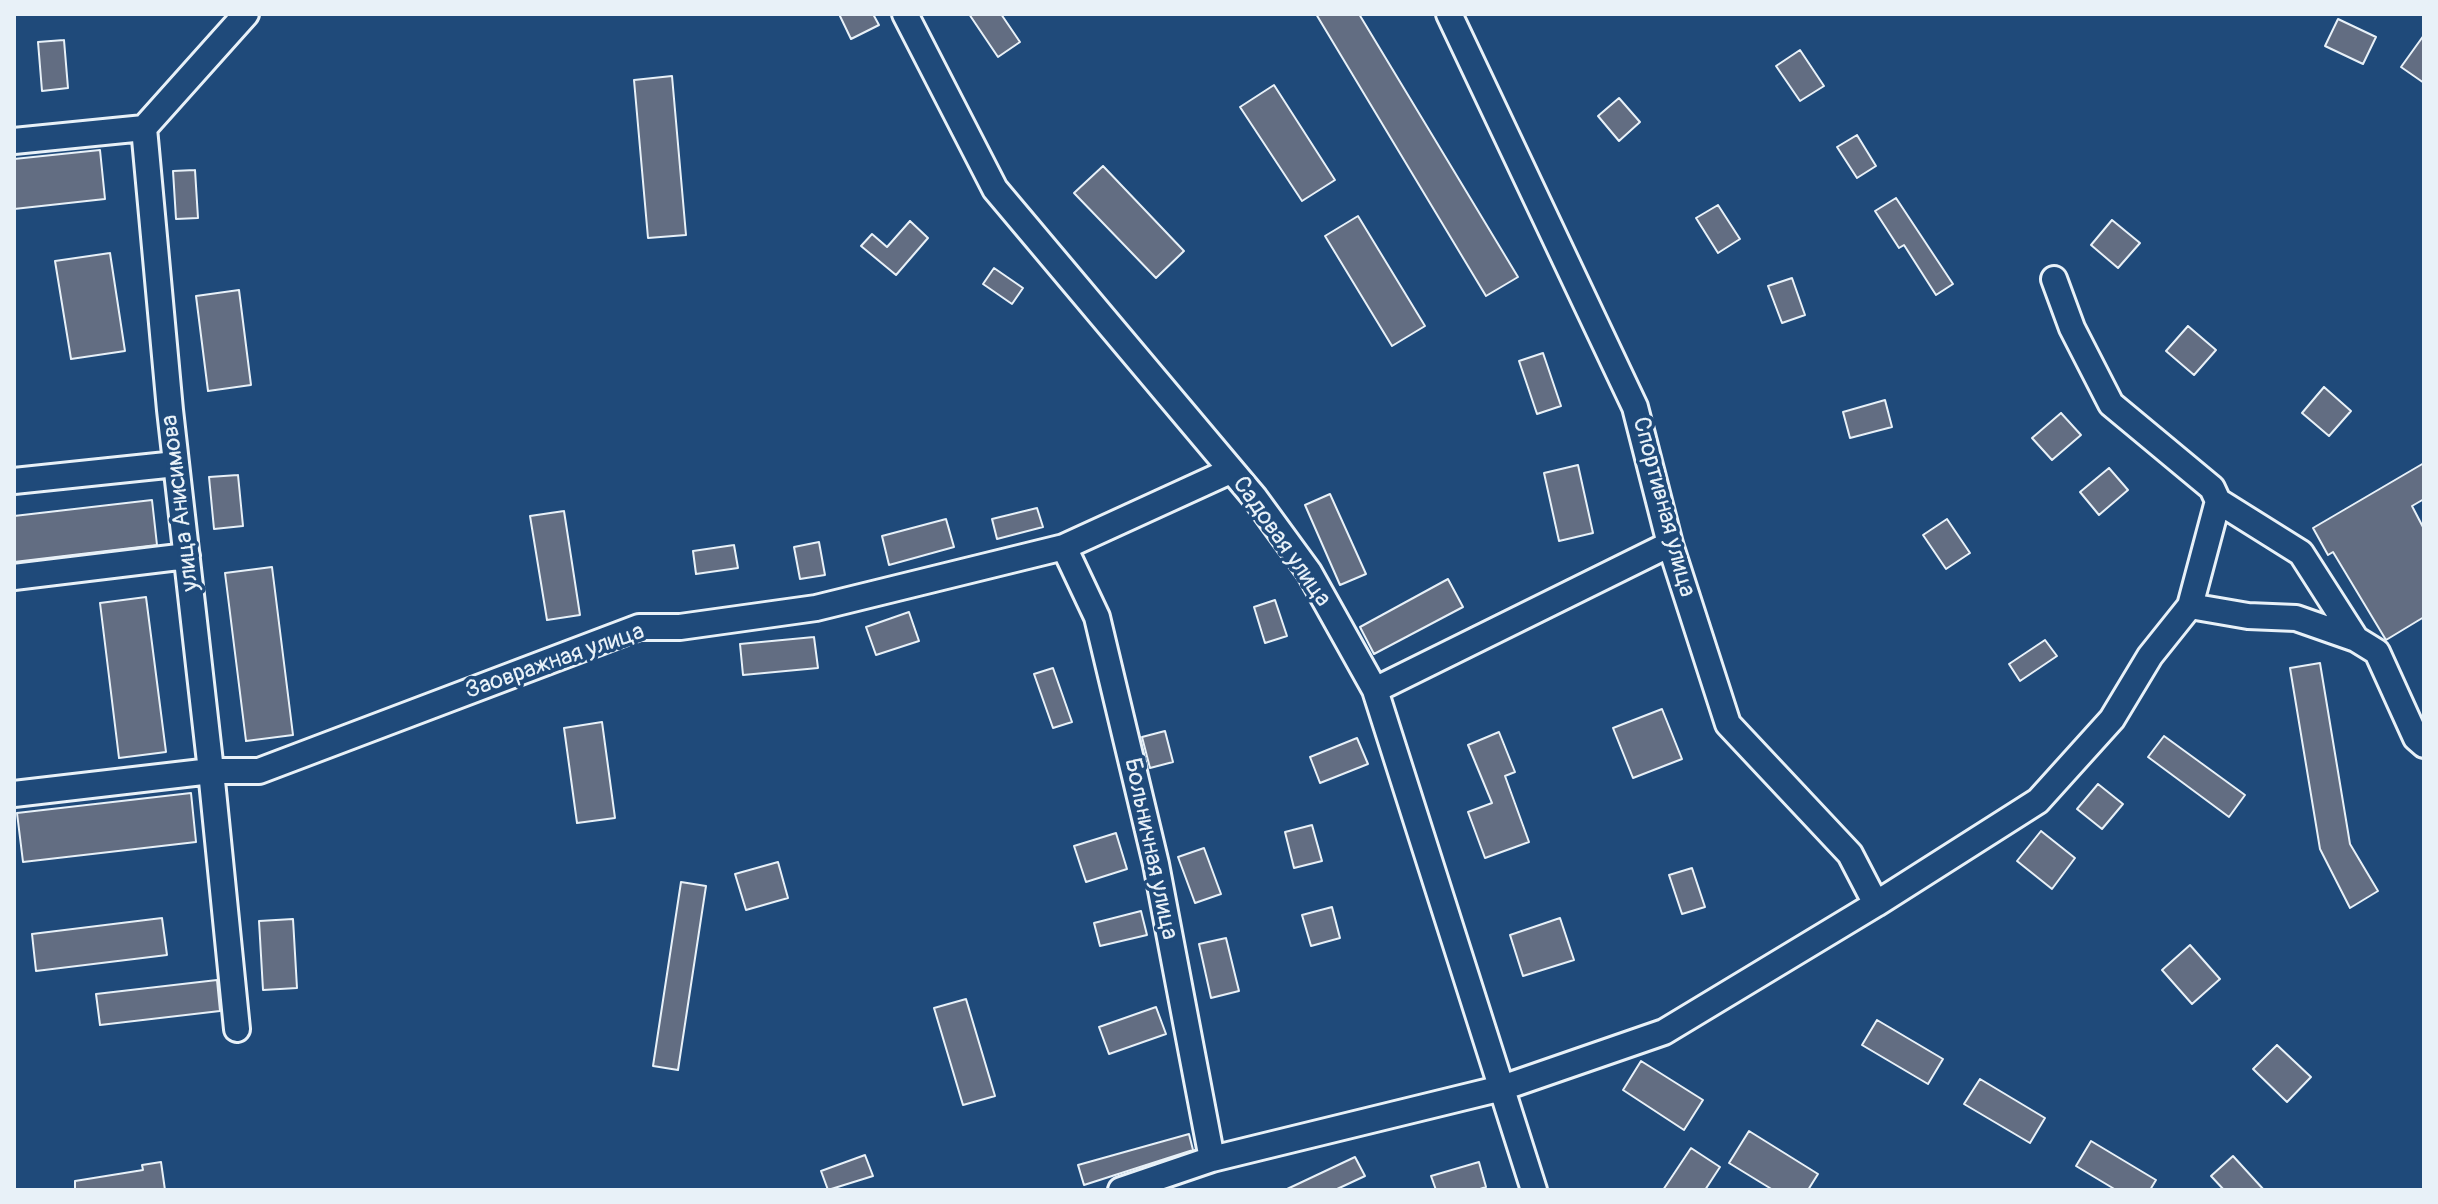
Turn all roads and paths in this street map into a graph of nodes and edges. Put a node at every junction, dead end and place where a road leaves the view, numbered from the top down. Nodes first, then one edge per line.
1 (246, 14) edge
2 (905, 14) edge
3 (1449, 14) edge
4 (144, 128) junction
5 (14, 141) edge
6 (2054, 279) dead end
7 (176, 464) junction
8 (1230, 471) junction
9 (14, 481) edge
10 (2218, 501) junction
11 (1670, 544) junction
12 (1064, 547) junction
13 (187, 556) junction
14 (14, 577) edge
15 (2190, 606) junction
16 (2356, 639) junction
17 (1375, 690) junction
18 (2424, 745) edge
19 (211, 771) junction
20 (14, 794) edge
21 (1876, 904) junction
22 (237, 1029) dead end
23 (1502, 1088) junction
24 (1212, 1159) junction
25 (1121, 1190) edge
26 (1534, 1190) edge

1 - 4 street
2 - 8 street, Садовая улица
3 - 11 street, Спортивная улица
4 - 5 street
4 - 7 street, улица Анисимова
6 - 10 street
7 - 9 street
7 - 13 street, улица Анисимова
8 - 12 street, Заовражная улица
8 - 17 street, Садовая улица
10 - 15 street
10 - 16 street
11 - 17 street
11 - 21 street, Спортивная улица
12 - 19 street, Заовражная улица
12 - 24 street, Больничная улица
13 - 14 street
13 - 19 street, улица Анисимова
15 - 16 street
15 - 21 street
16 - 18 street
17 - 23 street, Садовая улица
19 - 20 street, Заовражная улица
19 - 22 street, улица Анисимова
21 - 23 street
23 - 24 street
23 - 26 street, Садовая улица
24 - 25 street

